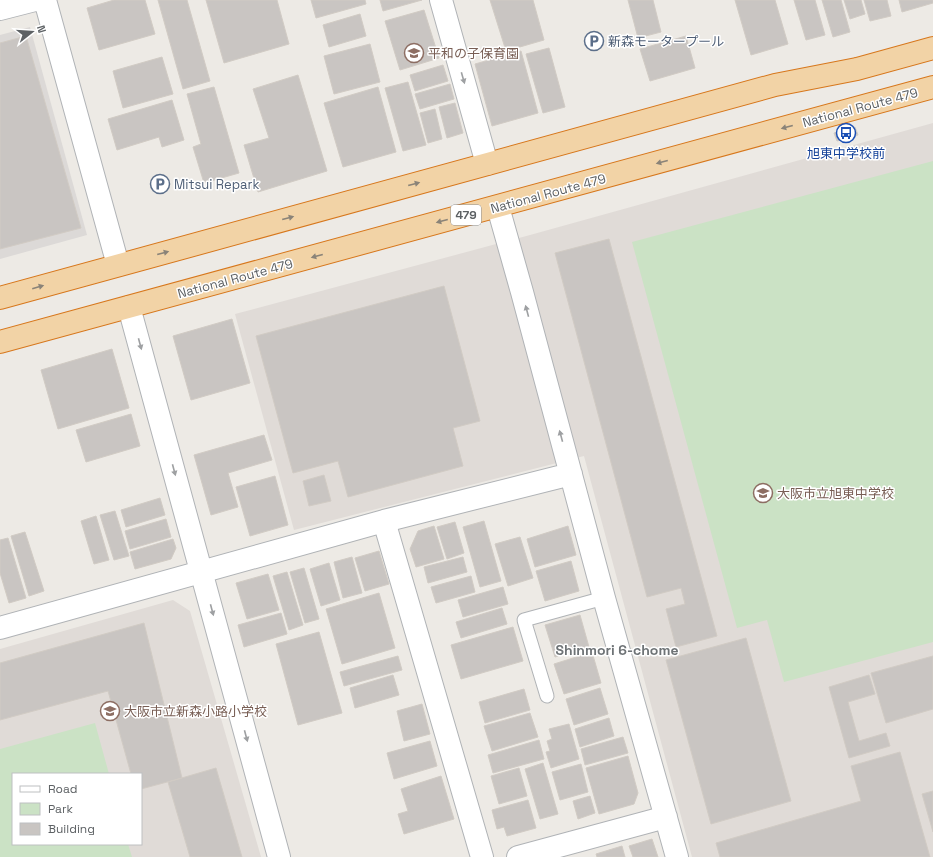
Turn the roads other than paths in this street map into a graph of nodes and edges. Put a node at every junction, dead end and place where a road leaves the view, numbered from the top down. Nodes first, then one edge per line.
1 (35, 0) edge
2 (45, 0) edge
3 (441, 0) edge
4 (0, 9) edge
5 (933, 48) edge
6 (933, 87) edge
7 (487, 164) junction
8 (498, 207) junction
9 (118, 265) junction
10 (0, 298) edge
11 (129, 307) junction
12 (0, 342) edge
13 (571, 474) junction
14 (384, 521) junction
15 (202, 572) junction
16 (604, 598) junction
17 (0, 628) edge
18 (547, 696) dead end
19 (666, 817) junction
20 (279, 857) edge
21 (482, 857) edge
22 (518, 857) edge
23 (676, 857) edge

1 - 4 street
2 - 9 street
3 -> 7 street
5 - 7 highway
6 -> 8 highway, National Route 479 / 479
9 -> 7 highway
8 -> 11 highway, National Route 479 / 479
13 -> 8 street
10 -> 9 highway
11 - 12 highway, National Route 479 / 479
11 -> 15 street
13 - 14 street
13 - 16 street
14 - 15 street
14 - 21 street
15 - 17 street
15 -> 20 street
16 - 18 lane
16 - 19 street
19 - 22 street
19 - 23 street

